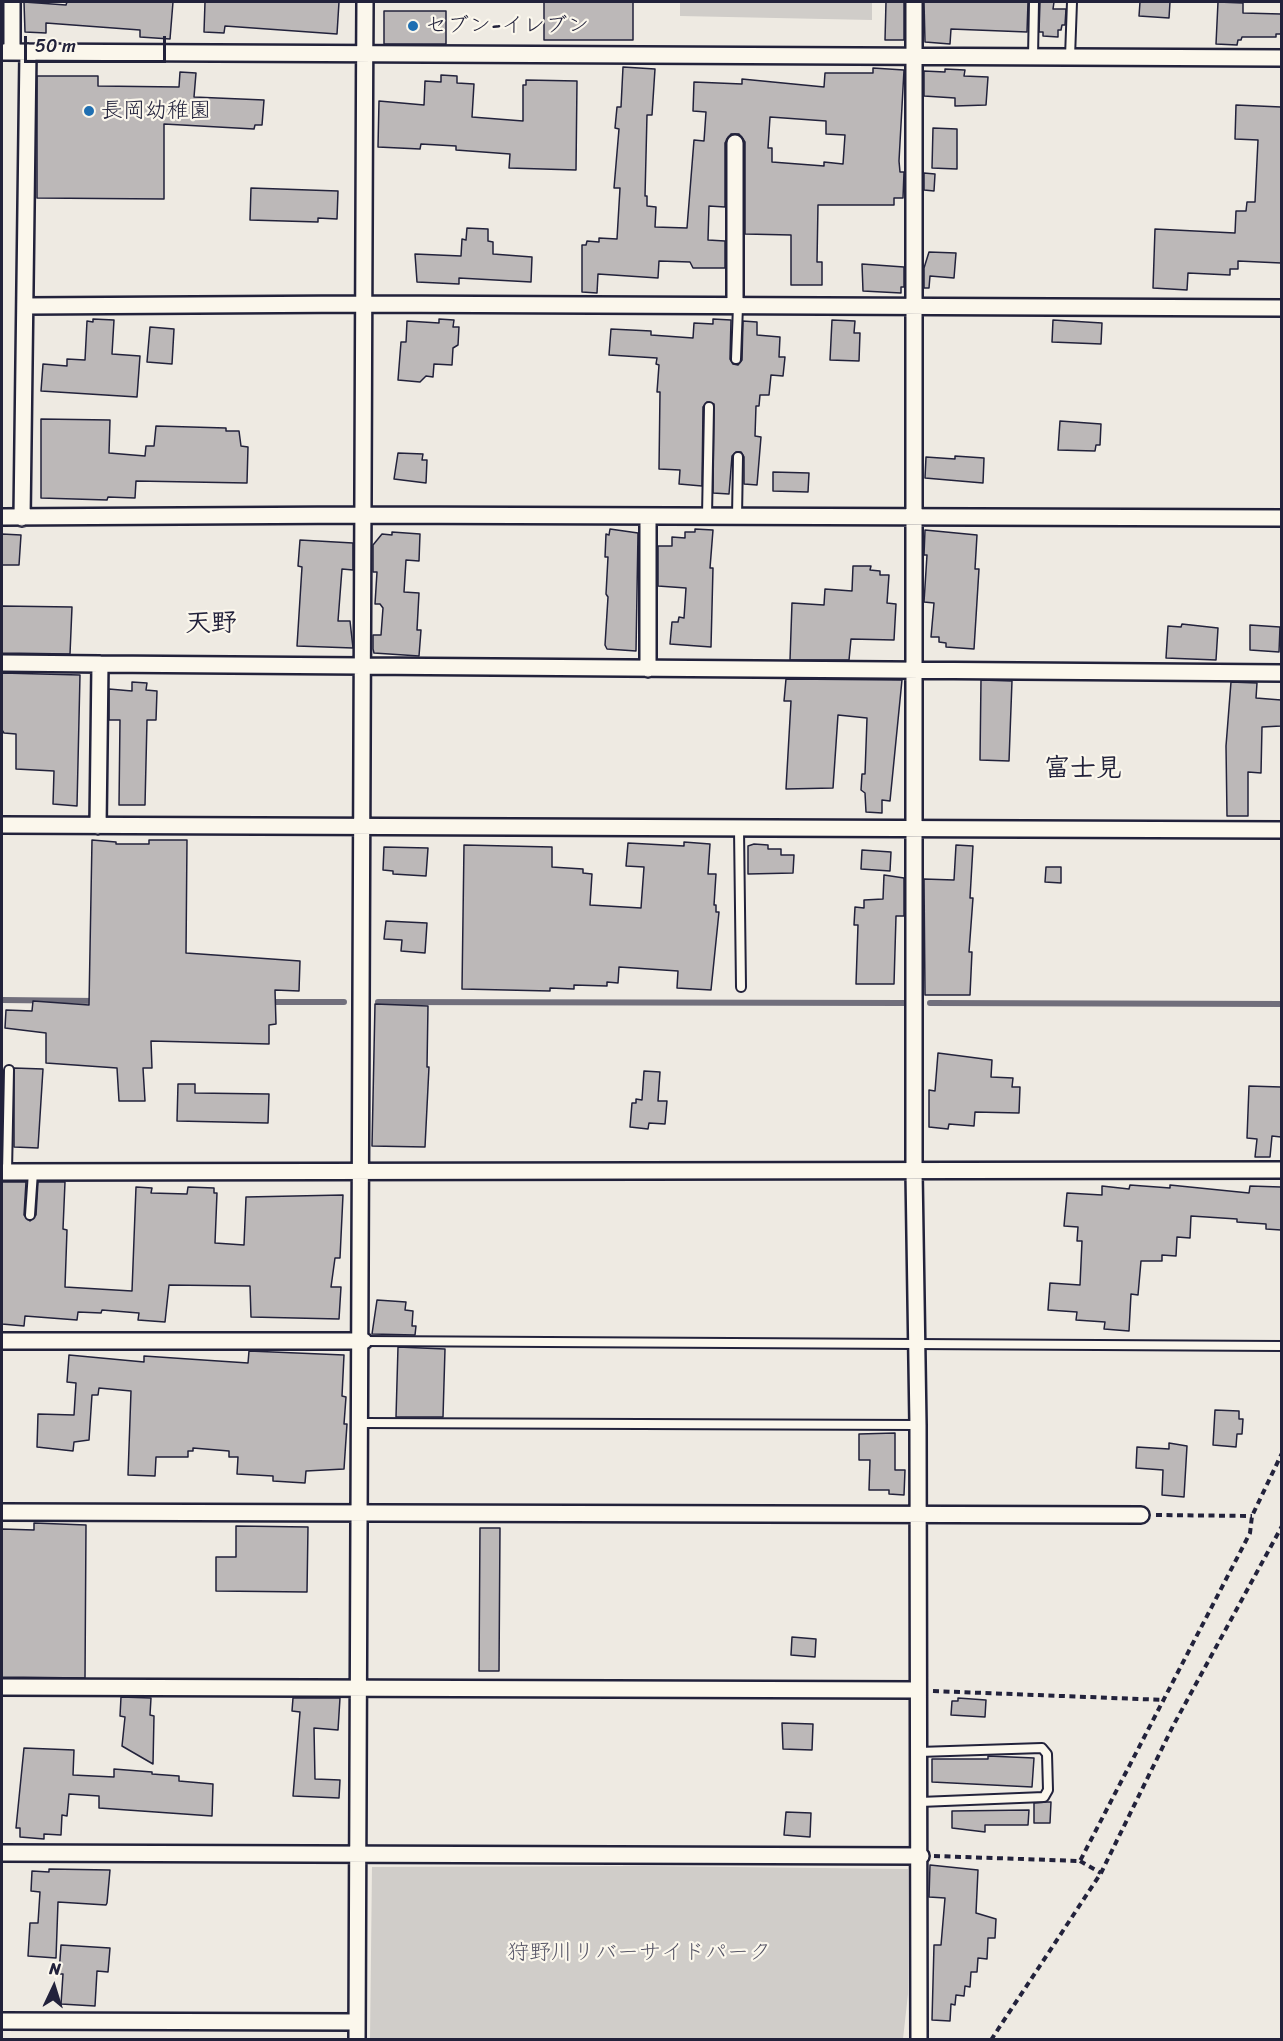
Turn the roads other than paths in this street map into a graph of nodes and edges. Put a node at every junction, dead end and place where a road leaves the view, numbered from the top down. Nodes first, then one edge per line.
1 (12, 2) edge
2 (366, 2) edge
3 (914, 2) edge
4 (1034, 2) edge
5 (1072, 2) edge
6 (14, 52) edge
7 (365, 55) junction
8 (914, 56) junction
9 (1033, 57) junction
10 (1070, 57) junction
11 (1281, 58) edge
12 (735, 142) dead end
13 (364, 304) junction
14 (25, 306) junction
15 (736, 306) junction
16 (915, 307) junction
17 (1281, 308) edge
18 (736, 360) dead end
19 (709, 407) dead end
20 (738, 457) dead end
21 (363, 515) junction
22 (648, 517) junction
23 (707, 517) junction
24 (737, 517) junction
25 (2, 518) edge
26 (22, 518) junction
27 (915, 518) junction
28 (1281, 518) edge
29 (2, 663) edge
30 (100, 664) junction
31 (362, 668) junction
32 (648, 669) junction
33 (915, 670) junction
34 (1281, 673) edge
35 (2, 825) edge
36 (98, 826) junction
37 (361, 828) junction
38 (739, 829) junction
39 (915, 830) junction
40 (1281, 830) edge
41 (741, 987) dead end
42 (9, 1070) dead end
43 (361, 1169) junction
44 (1281, 1170) edge
45 (4, 1172) edge
46 (33, 1172) junction
47 (914, 1172) junction
48 (30, 1215) dead end
49 (2, 1341) edge
50 (364, 1341) junction
51 (916, 1344) junction
52 (1281, 1346) edge
53 (363, 1423) junction
54 (918, 1425) junction
55 (2, 1512) edge
56 (363, 1514) junction
57 (917, 1515) junction
58 (1141, 1515) road end
59 (2, 1687) edge
60 (359, 1687) junction
61 (917, 1690) junction
62 (919, 1752) junction
63 (920, 1802) junction
64 (2, 1853) edge
65 (359, 1855) junction
66 (921, 1856) junction
67 (2, 2021) edge
68 (357, 2022) junction
69 (357, 2040) edge
70 (919, 2040) edge

1 - 6 street
2 - 7 street
3 - 8 street
4 - 9 lane
5 - 10 lane
6 - 7 street
6 - 14 street
7 - 8 street
7 - 13 street
8 - 9 street
8 - 16 street
9 - 10 street
10 - 11 street
12 - 15 street
13 - 14 street
13 - 15 street
13 - 21 street
14 - 26 street
15 - 16 street
15 - 18 lane
16 - 17 street
16 - 27 street
19 - 23 lane
20 - 24 lane
21 - 22 street
21 - 26 street
21 - 31 street
22 - 23 street
22 - 32 street
23 - 24 street
24 - 27 street
25 - 26 street
27 - 28 street
27 - 33 street
29 - 30 street
30 - 31 street
30 - 36 street
31 - 32 street
31 - 37 street
32 - 33 street
33 - 34 street
33 - 39 street
35 - 36 street
36 - 37 street
37 - 38 street
37 - 43 street
38 - 39 street
38 - 41 lane
39 - 40 street
39 - 47 street
42 - 45 lane
43 - 46 street
43 - 47 street
43 - 50 street
44 - 47 street
45 - 46 street
46 - 48 lane
47 - 51 street
49 - 50 street
50 - 51 lane
50 - 53 street
51 - 52 lane
51 - 54 street
53 - 54 lane
53 - 56 street
54 - 57 street
55 - 56 street
56 - 57 street
56 - 60 street
57 - 58 street
57 - 61 street
59 - 60 street
60 - 61 street
60 - 65 street
61 - 62 street
62 - 63 street
62 - 63 lane
63 - 66 street
64 - 65 street
65 - 66 street
65 - 68 street
66 - 70 street
67 - 68 street
68 - 69 street

